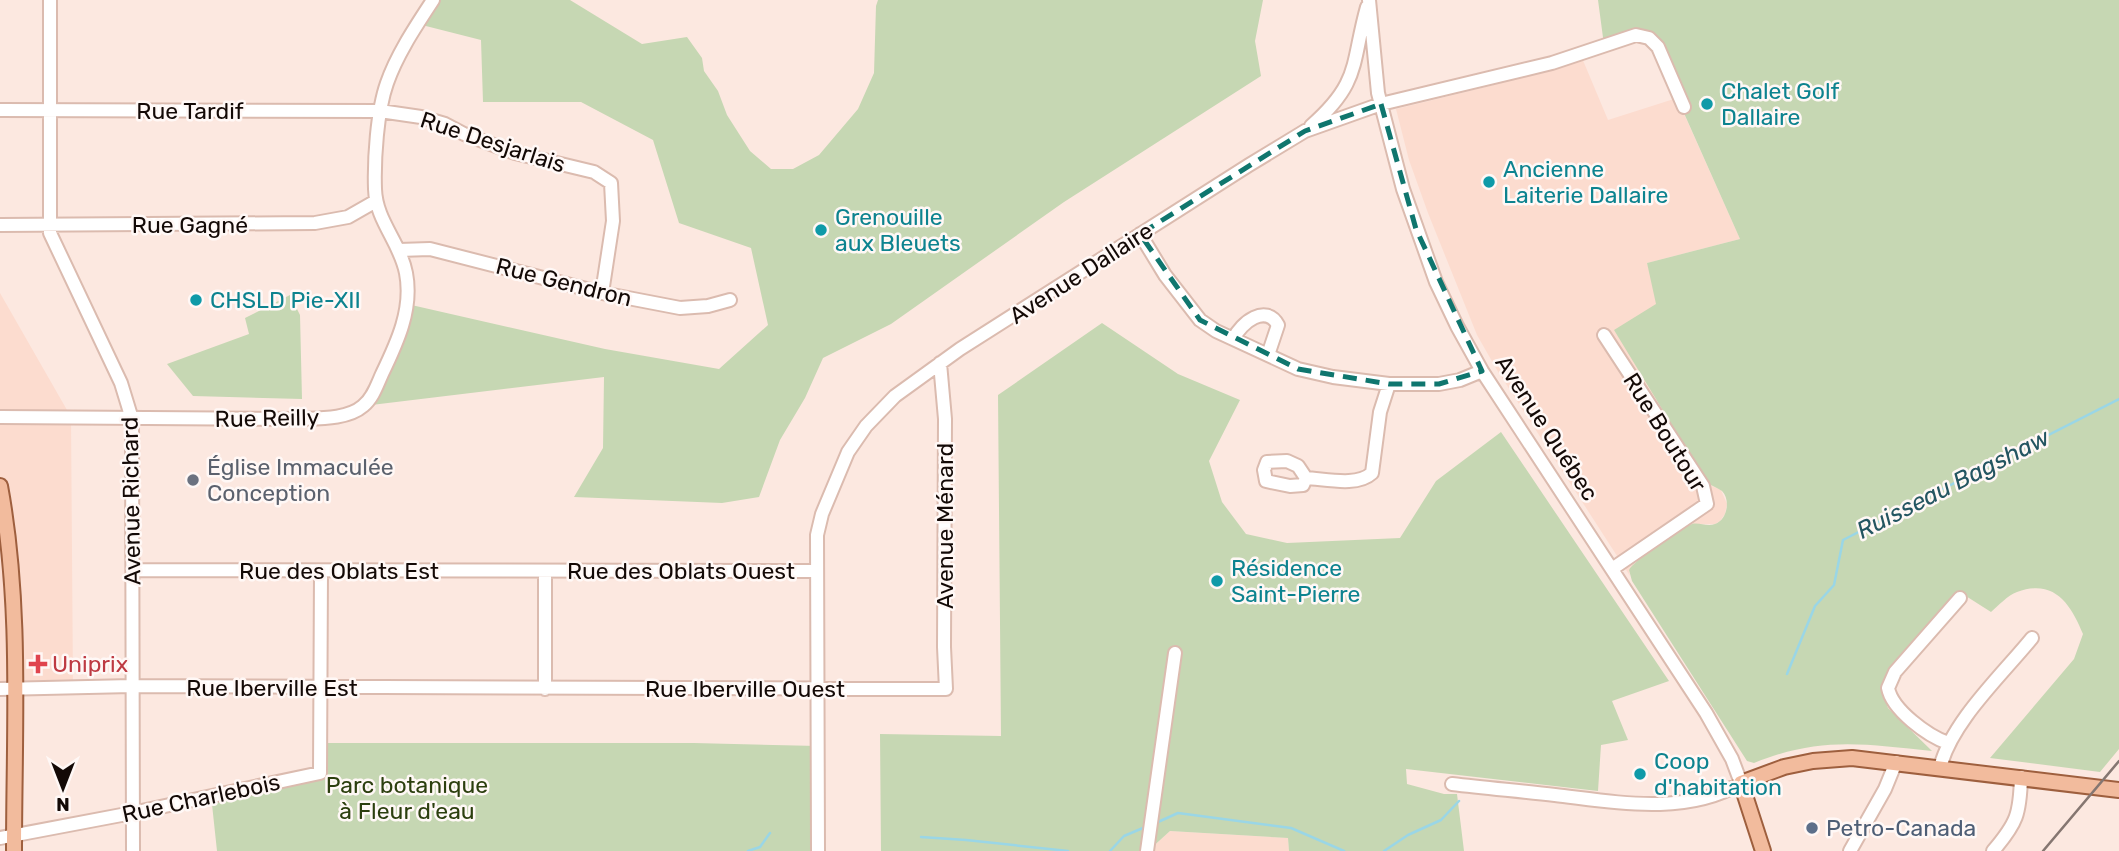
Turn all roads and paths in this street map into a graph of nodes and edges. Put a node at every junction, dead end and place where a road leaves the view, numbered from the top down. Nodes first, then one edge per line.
1 (50, 0) edge
2 (433, 0) edge
3 (1369, 0) edge
4 (1381, 104) junction
5 (1684, 107) dead end
6 (0, 110) edge
7 (50, 111) junction
8 (380, 111) junction
9 (1306, 131) junction
10 (376, 201) junction
11 (0, 225) edge
12 (49, 225) junction
13 (1140, 234) junction
14 (399, 250) junction
15 (602, 293) junction
16 (730, 300) dead end
17 (1604, 335) dead end
18 (1234, 338) junction
19 (1268, 355) junction
20 (940, 363) junction
21 (1482, 371) junction
22 (1389, 384) junction
23 (0, 417) edge
24 (132, 419) junction
25 (1307, 478) dead end
26 (0, 486) edge
27 (1612, 569) junction
28 (134, 570) junction
29 (545, 571) junction
30 (817, 571) junction
31 (321, 572) junction
32 (1960, 598) dead end
33 (2032, 638) dead end
34 (1175, 653) dead end
35 (132, 687) junction
36 (7, 688) edge
37 (319, 688) junction
38 (545, 689) junction
39 (817, 690) junction
40 (946, 690) joint
41 (1948, 743) junction
42 (1896, 762) junction
43 (1940, 768) junction
44 (2021, 778) junction
45 (1741, 783) junction
46 (1452, 784) dead end
47 (2119, 790) edge
48 (132, 813) junction
49 (9, 842) edge
50 (133, 851) edge
51 (818, 851) edge
52 (1147, 851) edge
53 (1763, 851) edge
54 (1850, 851) edge
55 (1993, 851) edge

1 - 7 street, Avenue Richard
2 - 8 street
3 - 4 street, Avenue Québec
3 - 9 street
4 - 5 street, Avenue Dallaire
4 - 9 street, Avenue Dallaire
4 - 21 street, Avenue Québec
6 - 7 street, Rue Tardif
7 - 8 street, Rue Tardif
7 - 12 street, Avenue Richard
8 - 10 street
8 - 15 street, Rue Desjarlais
9 - 13 street, Avenue Dallaire
10 - 12 street, Rue Gagné
10 - 14 street
11 - 12 street, Rue Gagné
12 - 24 street, Avenue Richard
13 - 18 street
13 - 20 street, Avenue Dallaire
14 - 15 street, Rue Gendron
14 - 24 street, Rue Reilly
15 - 16 street, Rue Gendron
17 - 27 street, Rue Boutour
18 - 19 street
18 - 19 street
19 - 22 street
20 - 30 street, Avenue Dallaire
20 - 40 street, Avenue Ménard
21 - 22 street
21 - 27 street, Avenue Québec
22 - 25 street
23 - 24 street, Rue Reilly
24 - 28 street, Avenue Richard
26 - 36 main road
27 - 45 street, Avenue Québec
28 - 31 street, Rue des Oblats Est
28 - 35 street, Avenue Richard
29 - 30 street, Rue des Oblats Ouest
29 - 31 street, Rue des Oblats Est
29 - 38 street
30 - 39 street, Avenue Dallaire
31 - 37 street
32 - 41 street
33 - 41 street
34 - 52 street
35 - 36 street, Rue Iberville Est
35 - 37 street, Rue Iberville Est
35 - 48 street, Avenue Richard
36 - 49 main road
37 - 38 street, Rue Iberville Est
37 - 48 street, Rue Charlebois
38 - 39 street, Rue Iberville Ouest
39 - 40 street, Rue Iberville Ouest
39 - 51 street, Avenue Dallaire
41 - 43 street
42 - 43 main road
42 - 45 main road
42 - 54 street
43 - 44 main road
44 - 47 main road
44 - 55 street
45 - 46 street
45 - 53 main road, Avenue Québec
48 - 49 street, Rue Charlebois
48 - 50 street, Avenue Richard

